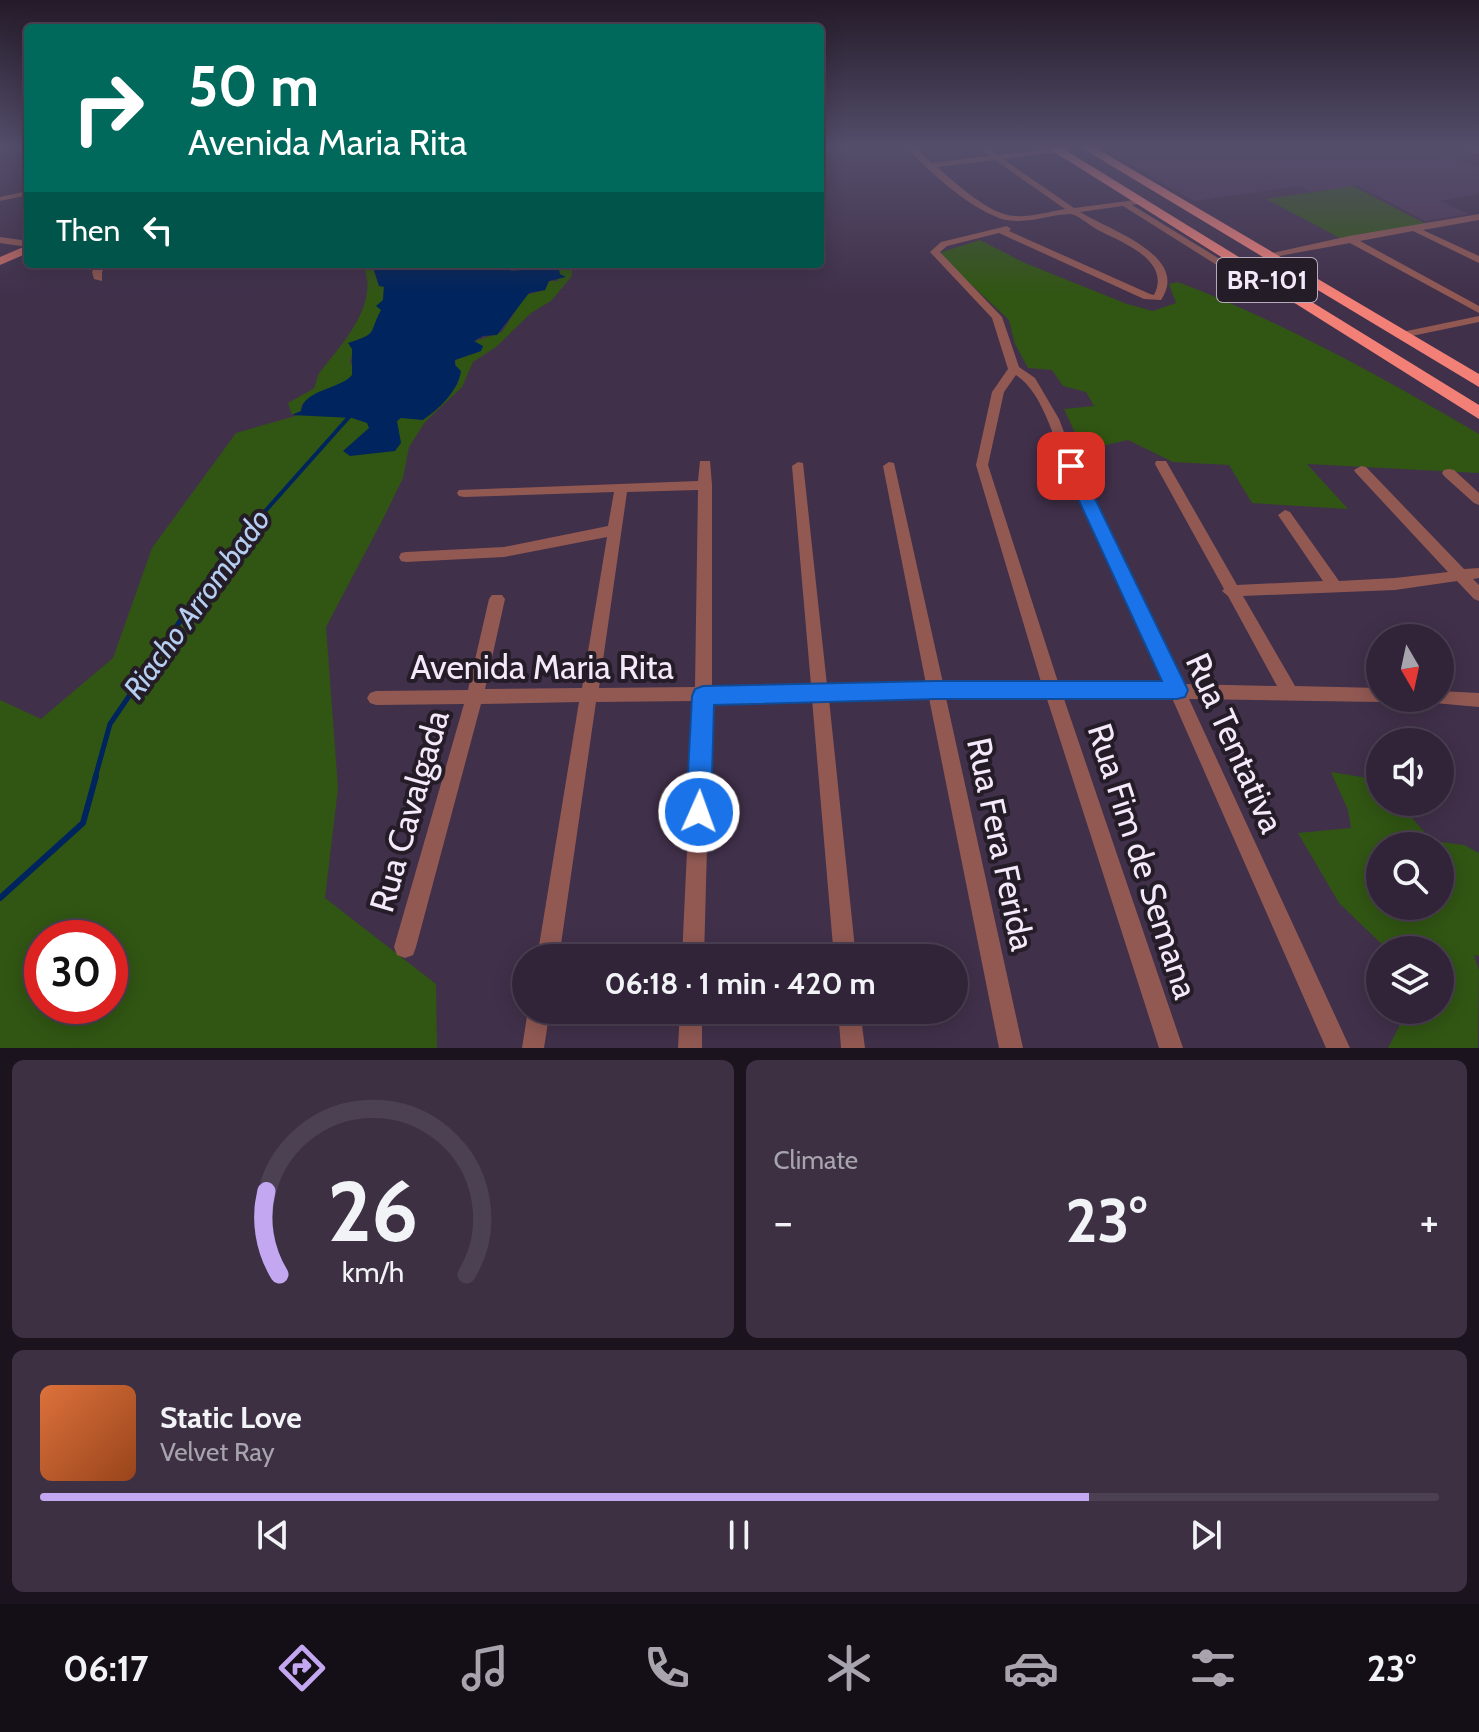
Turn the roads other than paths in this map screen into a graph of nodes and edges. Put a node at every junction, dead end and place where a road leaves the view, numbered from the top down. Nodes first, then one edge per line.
1 (973, 197) edge
2 (1053, 197) edge
3 (1125, 197) edge
4 (1170, 197) edge
5 (1132, 202) junction
6 (1073, 211) junction
7 (1479, 217) edge
8 (1016, 219) junction
9 (1414, 228) junction
10 (1001, 231) junction
11 (1349, 239) junction
12 (0, 240) edge
13 (24, 246) edge
14 (24, 249) edge
15 (1268, 255) junction
16 (1479, 260) edge
17 (0, 261) edge
18 (99, 268) edge
19 (99, 279) dead end
20 (1479, 310) edge
21 (1373, 318) junction
22 (1479, 319) edge
23 (1336, 323) junction
24 (1402, 335) junction
25 (1424, 349) junction
26 (1380, 351) junction
27 (1014, 369) junction
28 (1479, 382) edge
29 (1479, 413) edge
30 (705, 464) dead end
31 (1161, 464) dead end
32 (798, 466) dead end
33 (889, 466) dead end
34 (1361, 470) dead end
35 (1449, 473) dead end
36 (705, 485) junction
37 (621, 490) junction
38 (464, 493) dead end
39 (1479, 500) edge
40 (1285, 515) dead end
41 (615, 530) junction
42 (406, 557) dead end
43 (1472, 575) edge
44 (1335, 587) junction
45 (1230, 591) junction
46 (1479, 595) edge
47 (497, 599) dead end
48 (1052, 689) junction
49 (936, 690) junction
50 (1177, 690) junction
51 (1290, 693) junction
52 (591, 694) junction
53 (821, 694) junction
54 (1366, 695) edge
55 (475, 696) junction
56 (703, 696) junction
57 (376, 698) dead end
58 (1454, 699) edge
59 (1479, 700) edge
60 (550, 944) edge
61 (694, 944) edge
62 (844, 944) edge
63 (405, 947) dead end
64 (537, 1024) edge
65 (691, 1024) edge
66 (850, 1024) edge
67 (533, 1047) edge
68 (690, 1048) edge
69 (853, 1048) edge
70 (1011, 1048) edge
71 (1171, 1048) edge
72 (1338, 1048) edge

1 - 8 street
2 - 6 street
3 - 5 highway, BR-101
4 - 15 highway, BR-101
5 - 6 street
5 - 23 highway, BR-101
6 - 8 street
6 - 10 street
7 - 9 street
8 - 10 street
9 - 11 street
9 - 16 street
10 - 27 street
11 - 15 street
11 - 20 street
12 - 13 street
14 - 17 main road
15 - 21 highway, BR-101
18 - 19 street
21 - 23 highway
21 - 24 highway, BR-101
22 - 24 street
23 - 26 highway, BR-101
24 - 25 highway, BR-101
25 - 26 highway
25 - 28 highway, BR-101
26 - 29 highway, BR-101
27 - 48 street, Rua Fim de Semana
27 - 50 street, Rua Tentativa
30 - 36 street
31 - 45 street
32 - 53 street
33 - 49 street, Rua Fera Ferida
34 - 43 street
35 - 39 street
36 - 37 street
36 - 56 street
37 - 38 street
37 - 41 street
40 - 44 street
41 - 42 street
41 - 52 street
43 - 44 street
43 - 46 street
44 - 45 street
45 - 51 street
47 - 55 street, Rua Cavalgada
48 - 49 street, Avenida Maria Rita
48 - 50 street, Avenida Maria Rita
48 - 71 street, Rua Fim de Semana
49 - 53 street, Avenida Maria Rita
49 - 70 street, Rua Fera Ferida
50 - 51 street, Avenida Maria Rita
50 - 72 street, Rua Tentativa
51 - 54 street, Avenida Maria Rita
52 - 55 street, Avenida Maria Rita
52 - 56 street, Avenida Maria Rita
52 - 60 street
53 - 56 street, Avenida Maria Rita
53 - 62 street
55 - 57 street, Avenida Maria Rita
55 - 63 street, Rua Cavalgada
56 - 61 street
58 - 59 street
64 - 67 street
65 - 68 street
66 - 69 street

